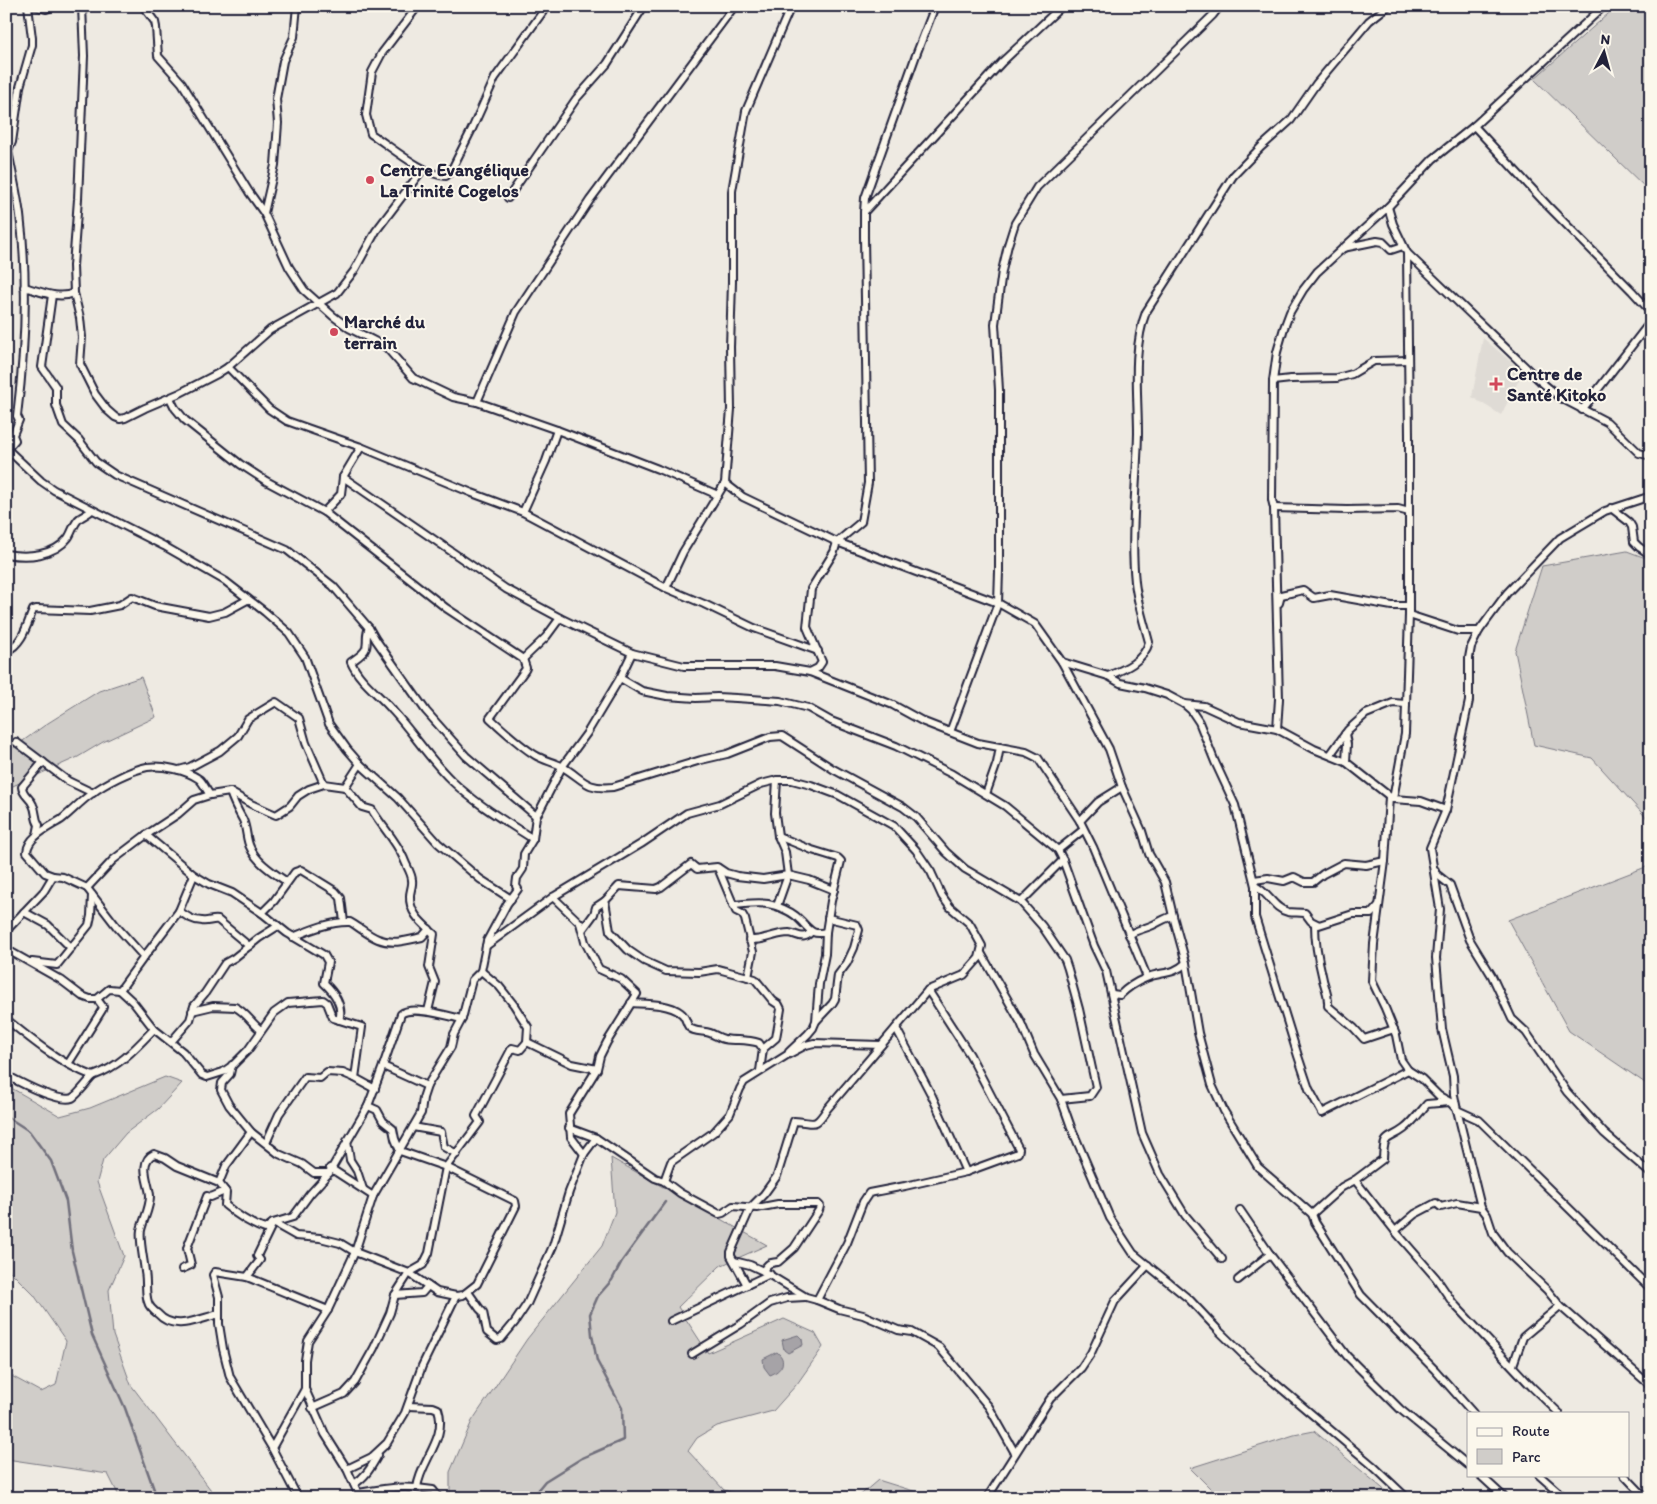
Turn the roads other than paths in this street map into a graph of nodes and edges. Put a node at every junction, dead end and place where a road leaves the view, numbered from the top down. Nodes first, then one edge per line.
1 (28, 6) edge
2 (35, 6) edge
3 (54, 6) edge
4 (82, 6) edge
5 (143, 6) edge
6 (297, 6) edge
7 (418, 6) edge
8 (547, 6) edge
9 (644, 6) edge
10 (791, 6) edge
11 (936, 6) edge
12 (1062, 6) edge
13 (1220, 6) edge
14 (1388, 6) edge
15 (1604, 6) edge
16 (733, 8) dead end
17 (1474, 126) junction
18 (7, 151) edge
19 (423, 169) junction
20 (508, 198) dead end
21 (1388, 208) junction
22 (864, 212) junction
23 (264, 213) junction
24 (1403, 246) junction
25 (1342, 248) junction
26 (1407, 253) junction
27 (24, 287) junction
28 (74, 293) junction
29 (52, 295) junction
30 (319, 304) junction
31 (1651, 312) edge
32 (1651, 321) edge
33 (1408, 360) junction
34 (228, 367) junction
35 (1273, 381) junction
36 (170, 398) junction
37 (477, 402) junction
38 (1582, 410) junction
39 (557, 430) junction
40 (360, 447) junction
41 (7, 449) edge
42 (1651, 456) edge
43 (343, 477) junction
44 (725, 483) junction
45 (718, 495) junction
46 (1651, 496) edge
47 (1274, 508) junction
48 (1611, 508) junction
49 (92, 510) junction
50 (324, 512) junction
51 (523, 512) junction
52 (1409, 512) junction
53 (837, 542) junction
54 (6, 554) edge
55 (1651, 555) edge
56 (666, 588) junction
57 (247, 600) junction
58 (998, 603) junction
59 (1409, 606) junction
60 (1277, 609) junction
61 (1408, 615) junction
62 (560, 618) junction
63 (369, 628) junction
64 (1479, 631) junction
65 (6, 651) edge
66 (818, 651) junction
67 (632, 653) junction
68 (523, 659) junction
69 (1062, 662) junction
70 (810, 672) junction
71 (1108, 676) junction
72 (620, 678) junction
73 (1184, 704) junction
74 (1406, 704) junction
75 (1204, 706) junction
76 (1199, 722) junction
77 (1277, 729) junction
78 (950, 732) junction
79 (1345, 734) junction
80 (16, 742) dead end
81 (1000, 747) junction
82 (1330, 755) junction
83 (42, 762) junction
84 (1346, 762) junction
85 (360, 764) junction
86 (562, 767) junction
87 (179, 770) junction
88 (777, 780) junction
89 (324, 784) junction
90 (345, 787) junction
91 (1122, 787) junction
92 (92, 792) junction
93 (230, 792) junction
94 (986, 794) junction
95 (210, 795) junction
96 (1391, 798) junction
97 (1446, 810) junction
98 (536, 816) junction
99 (1080, 820) junction
100 (1084, 830) junction
101 (37, 835) junction
102 (146, 835) junction
103 (778, 836) junction
104 (533, 839) junction
105 (1430, 848) junction
106 (1058, 850) junction
107 (1063, 860) junction
108 (1385, 861) junction
109 (717, 867) junction
110 (194, 875) junction
111 (788, 875) junction
112 (53, 876) junction
113 (287, 882) junction
114 (1255, 883) junction
115 (87, 888) junction
116 (834, 890) junction
117 (92, 895) junction
118 (553, 897) junction
119 (511, 899) junction
120 (605, 901) junction
121 (1021, 902) junction
122 (1380, 904) junction
123 (733, 905) junction
124 (777, 906) junction
125 (179, 911) junction
126 (24, 912) junction
127 (262, 913) junction
128 (1173, 916) junction
129 (828, 918) junction
130 (344, 922) junction
131 (1315, 924) junction
132 (278, 926) junction
133 (429, 929) junction
134 (583, 929) junction
135 (6, 931) edge
136 (811, 932) junction
137 (826, 932) junction
138 (1129, 935) junction
139 (293, 937) junction
140 (749, 940) junction
141 (249, 946) junction
142 (486, 946) junction
143 (71, 948) junction
144 (6, 949) edge
145 (981, 953) junction
146 (144, 957) junction
147 (28, 962) junction
148 (1186, 963) junction
149 (481, 971) junction
150 (748, 977) junction
151 (1147, 977) junction
152 (120, 990) junction
153 (928, 990) junction
154 (1112, 994) junction
155 (97, 998) junction
156 (631, 1003) junction
157 (192, 1011) junction
158 (428, 1011) junction
159 (6, 1019) edge
160 (462, 1019) junction
161 (339, 1020) junction
162 (816, 1021) junction
163 (896, 1028) junction
164 (154, 1029) junction
165 (1394, 1029) junction
166 (262, 1030) junction
167 (171, 1042) junction
168 (527, 1042) junction
169 (880, 1045) junction
170 (763, 1049) junction
171 (787, 1055) junction
172 (68, 1064) junction
173 (232, 1065) junction
174 (383, 1066) junction
175 (597, 1070) junction
176 (1408, 1070) junction
177 (760, 1071) junction
178 (6, 1075) edge
179 (94, 1076) junction
180 (355, 1078) junction
181 (427, 1086) junction
182 (375, 1089) junction
183 (1061, 1099) junction
184 (1450, 1102) junction
185 (368, 1106) junction
186 (1457, 1110) junction
187 (413, 1127) junction
188 (569, 1128) junction
189 (251, 1132) junction
190 (596, 1138) junction
191 (347, 1142) junction
192 (266, 1143) junction
193 (400, 1151) junction
194 (457, 1154) junction
195 (584, 1154) junction
196 (446, 1167) junction
197 (330, 1171) junction
198 (966, 1172) junction
199 (1651, 1174) edge
200 (1355, 1180) junction
201 (664, 1181) junction
202 (218, 1183) junction
203 (363, 1189) junction
204 (225, 1191) junction
205 (373, 1196) junction
206 (751, 1207) junction
207 (1481, 1207) junction
208 (1240, 1210) dead end
209 (1312, 1214) junction
210 (273, 1223) junction
211 (1395, 1231) junction
212 (355, 1252) junction
213 (1270, 1254) junction
214 (1222, 1259) dead end
215 (734, 1261) junction
216 (1148, 1265) junction
217 (182, 1270) dead end
218 (767, 1272) junction
219 (409, 1273) junction
220 (247, 1277) junction
221 (1238, 1280) dead end
222 (747, 1285) junction
223 (428, 1286) junction
224 (1651, 1289) edge
225 (437, 1292) junction
226 (468, 1292) junction
227 (422, 1293) junction
228 (395, 1295) junction
229 (456, 1296) junction
230 (806, 1297) junction
231 (817, 1300) junction
232 (1560, 1306) junction
233 (328, 1310) junction
234 (219, 1314) junction
235 (671, 1321) dead end
236 (692, 1354) dead end
237 (1513, 1365) junction
238 (1651, 1386) edge
239 (305, 1389) junction
240 (408, 1406) junction
241 (312, 1408) junction
242 (1472, 1412) edge
243 (1558, 1412) edge
244 (272, 1448) junction
245 (381, 1449) junction
246 (1015, 1453) junction
247 (1467, 1465) edge
248 (347, 1469) junction
249 (1481, 1476) edge
250 (1539, 1476) edge
251 (1625, 1476) edge
252 (354, 1484) junction
253 (417, 1488) junction
254 (359, 1496) edge
255 (298, 1498) edge
256 (439, 1498) edge
257 (987, 1498) edge
258 (1407, 1498) edge
259 (1504, 1498) edge
260 (1564, 1498) edge
261 (1646, 1498) edge

1 - 18 street
2 - 3 street
4 - 28 street
5 - 23 street
6 - 23 street
7 - 19 street
8 - 19 street
9 - 20 street
10 - 44 street
11 - 22 street
12 - 22 street
13 - 58 street
14 - 71 street
15 - 17 street
16 - 37 street
17 - 21 street
17 - 31 street
18 - 27 street
19 - 30 street
21 - 24 street
21 - 25 street
22 - 53 street
23 - 30 street
24 - 25 street
24 - 26 street
25 - 35 street
26 - 33 street
26 - 38 street
27 - 29 street
27 - 41 street
28 - 29 street
28 - 36 street
29 - 63 street
30 - 34 street
30 - 37 street
32 - 38 street
33 - 35 street
33 - 52 street
34 - 36 street
34 - 40 street
35 - 47 street
36 - 50 street
37 - 39 street
38 - 42 street
39 - 45 street
39 - 51 street
40 - 43 street
40 - 51 street
41 - 49 street
43 - 50 street
43 - 62 street
44 - 45 street
44 - 53 street
45 - 56 street
46 - 48 street
47 - 52 street
47 - 60 street
48 - 55 street
48 - 64 street
49 - 54 street
49 - 57 street
50 - 68 street
51 - 56 street
52 - 59 street
53 - 58 street
53 - 66 street
56 - 66 street
57 - 65 street
57 - 85 street
58 - 69 street
58 - 78 street
59 - 60 street
59 - 61 street
60 - 77 street
61 - 64 street
61 - 74 street
62 - 67 street
62 - 68 street
63 - 98 street
63 - 104 street
64 - 97 street
66 - 70 street
67 - 70 street
67 - 72 street
68 - 86 street
69 - 71 street
69 - 91 street
70 - 78 street
71 - 73 street
72 - 86 street
72 - 94 street
73 - 75 street
73 - 76 street
74 - 79 street
74 - 96 street
75 - 76 street
75 - 77 street
76 - 114 street
77 - 82 street
78 - 81 street
79 - 82 street
79 - 84 street
80 - 83 street
81 - 94 street
81 - 99 street
82 - 84 street
83 - 92 street
83 - 101 street
84 - 96 street
85 - 90 street
85 - 119 street
86 - 98 street
86 - 121 street
87 - 89 street
87 - 92 street
87 - 95 street
88 - 103 street
88 - 118 street
88 - 145 street
89 - 90 street
89 - 93 street
90 - 133 street
91 - 99 street
91 - 128 street
92 - 101 street
93 - 95 street
93 - 113 street
94 - 106 street
95 - 102 street
96 - 97 street
96 - 108 street
97 - 105 street
98 - 104 street
99 - 100 street
100 - 106 street
100 - 138 street
101 - 112 street
102 - 110 street
102 - 115 street
103 - 111 street
103 - 116 street
104 - 119 street
105 - 186 street
105 - 199 street
106 - 107 street
107 - 121 street
107 - 154 street
108 - 114 street
108 - 122 street
109 - 111 street
109 - 120 street
109 - 123 street
110 - 125 street
110 - 127 street
111 - 116 street
111 - 124 street
112 - 115 street
112 - 126 street
113 - 127 street
113 - 130 street
114 - 131 street
114 - 176 street
115 - 117 street
116 - 129 street
117 - 143 street
117 - 146 street
118 - 134 street
118 - 142 street
119 - 142 street
120 - 134 street
120 - 150 street
121 - 183 street
122 - 131 street
122 - 165 street
123 - 124 street
123 - 140 street
124 - 136 street
125 - 141 street
125 - 146 street
126 - 135 street
126 - 143 street
127 - 132 street
128 - 138 street
128 - 148 street
129 - 137 street
129 - 162 street
130 - 133 street
130 - 139 street
131 - 165 street
132 - 139 street
132 - 141 street
133 - 158 street
134 - 156 street
136 - 137 street
136 - 140 street
137 - 162 street
138 - 151 street
139 - 161 street
140 - 150 street
141 - 157 street
142 - 149 street
143 - 147 street
144 - 147 street
145 - 153 street
145 - 183 street
146 - 152 street
147 - 155 street
148 - 151 street
148 - 209 street
149 - 160 street
149 - 168 street
150 - 170 street
151 - 154 street
152 - 155 street
152 - 164 street
153 - 163 street
153 - 198 street
154 - 214 street
155 - 172 street
156 - 170 street
156 - 175 street
157 - 166 street
157 - 167 street
158 - 160 street
158 - 174 street
159 - 172 street
160 - 181 street
161 - 166 street
161 - 180 street
162 - 171 street
163 - 169 street
163 - 198 street
164 - 167 street
164 - 179 street
165 - 176 street
166 - 173 street
167 - 173 street
168 - 175 street
168 - 194 street
169 - 171 street
169 - 206 street
170 - 177 street
171 - 177 street
172 - 179 street
173 - 189 street
174 - 181 street
174 - 182 street
175 - 188 street
176 - 184 street
177 - 201 street
178 - 179 street
180 - 182 street
180 - 192 street
181 - 187 street
182 - 185 street
183 - 216 street
184 - 186 street
184 - 200 street
185 - 191 street
185 - 193 street
186 - 207 street
186 - 224 street
187 - 193 street
187 - 194 street
188 - 190 street
188 - 195 street
189 - 192 street
189 - 202 street
190 - 195 street
190 - 201 street
191 - 197 street
191 - 203 street
192 - 197 street
193 - 196 street
193 - 205 street
194 - 196 street
195 - 226 street
196 - 219 street
196 - 226 street
197 - 203 street
197 - 210 street
198 - 231 street
200 - 209 street
200 - 211 street
201 - 206 street
202 - 204 street
202 - 234 street
203 - 205 street
204 - 210 street
204 - 217 street
205 - 212 street
206 - 215 street
206 - 218 street
207 - 211 street
207 - 232 street
208 - 213 street
209 - 242 street
210 - 212 street
210 - 220 street
211 - 237 street
212 - 219 street
212 - 233 street
213 - 221 street
213 - 247 street
215 - 218 street
215 - 222 street
216 - 246 street
216 - 258 street
218 - 222 street
218 - 230 street
219 - 223 street
219 - 228 street
220 - 233 street
220 - 234 street
222 - 235 street
223 - 225 street
223 - 227 street
225 - 227 street
225 - 229 street
226 - 229 street
227 - 228 street
228 - 241 street
229 - 240 street
230 - 231 street
230 - 236 street
231 - 246 street
232 - 237 street
232 - 238 street
233 - 239 street
234 - 244 street
237 - 243 street
239 - 241 street
239 - 244 street
240 - 245 street
240 - 253 street
241 - 248 street
244 - 255 street
245 - 248 street
245 - 252 street
246 - 257 street
248 - 252 street
249 - 259 street
250 - 260 street
251 - 261 street
252 - 254 street
253 - 254 street
253 - 256 street

